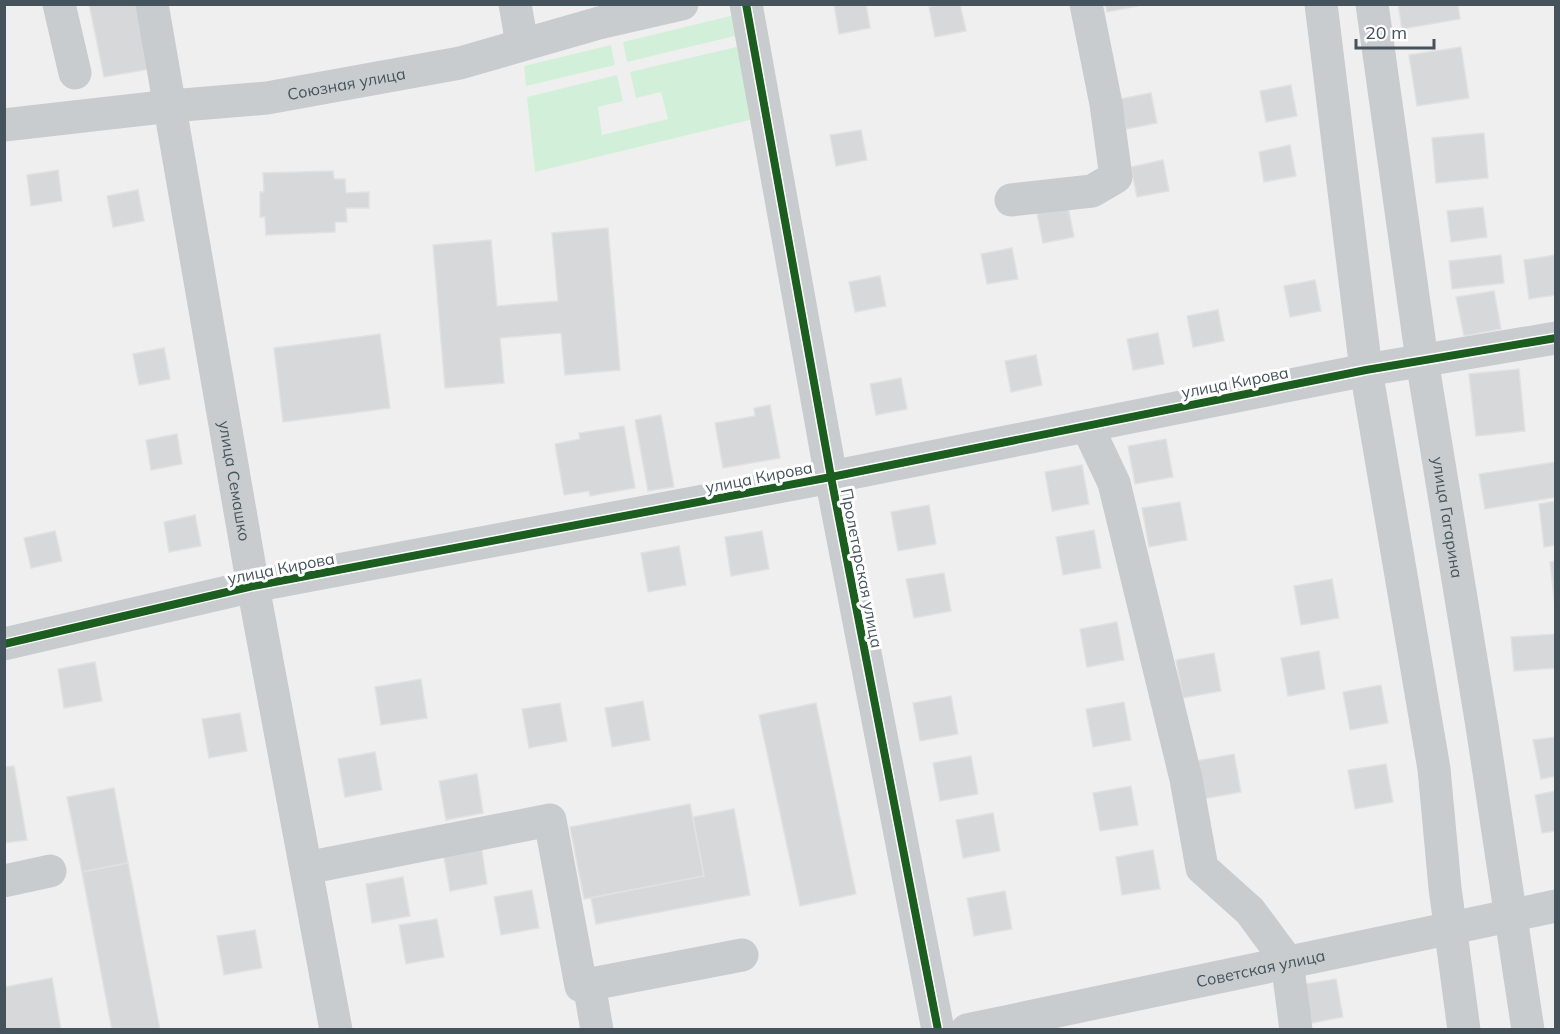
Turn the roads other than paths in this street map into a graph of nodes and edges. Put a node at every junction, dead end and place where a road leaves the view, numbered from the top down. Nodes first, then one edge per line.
1 (59, 4) edge
2 (152, 4) edge
3 (515, 4) edge
4 (682, 4) edge
5 (746, 4) edge
6 (1086, 4) edge
7 (1321, 4) edge
8 (1372, 4) edge
9 (522, 44) junction
10 (75, 72) dead end
11 (171, 106) junction
12 (4, 124) edge
13 (1011, 200) dead end
14 (1556, 338) edge
15 (1422, 360) junction
16 (1366, 370) junction
17 (1087, 426) junction
18 (831, 477) junction
19 (253, 586) junction
20 (4, 644) edge
21 (306, 868) junction
22 (50, 871) dead end
23 (4, 881) edge
24 (1556, 906) edge
25 (1511, 914) junction
26 (1451, 928) junction
27 (742, 955) dead end
28 (1287, 961) junction
29 (589, 984) junction
30 (336, 1029) edge
31 (597, 1029) edge
32 (938, 1029) edge
33 (966, 1029) edge
34 (1296, 1029) edge
35 (1464, 1029) edge
36 (1528, 1029) edge

1 - 10 street
2 - 11 street, улица Семашко
3 - 9 street
4 - 9 street, Союзная улица
5 - 18 street, Пролетарская улица
6 - 13 street
7 - 16 street
8 - 15 street, улица Гагарина
9 - 11 street, Союзная улица
11 - 12 street, Союзная улица
11 - 19 street, улица Семашко
14 - 15 street, улица Кирова
15 - 16 street, улица Кирова
15 - 25 street, улица Гагарина
16 - 17 street, улица Кирова
16 - 26 street
17 - 18 street, улица Кирова
17 - 28 street
18 - 19 street, улица Кирова
18 - 32 street, Пролетарская улица
19 - 20 street, улица Кирова
19 - 21 street, улица Семашко
21 - 29 street
21 - 30 street, улица Семашко
22 - 23 street
24 - 25 street, Советская улица
25 - 26 street, Советская улица
25 - 36 street, улица Гагарина
26 - 28 street, Советская улица
26 - 35 street
27 - 29 street
28 - 33 street, Советская улица
28 - 34 street
29 - 31 street

